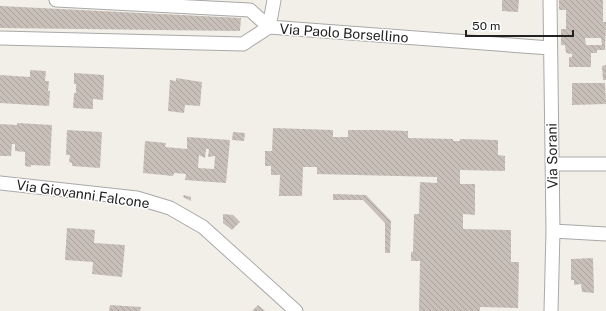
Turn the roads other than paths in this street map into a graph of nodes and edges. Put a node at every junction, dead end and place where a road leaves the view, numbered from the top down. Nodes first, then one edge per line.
1 (56, 0) edge
2 (274, 0) edge
3 (550, 0) edge
4 (269, 27) junction
5 (0, 38) edge
6 (550, 48) junction
7 (552, 164) junction
8 (606, 164) edge
9 (0, 183) edge
10 (553, 231) junction
11 (606, 234) edge
12 (296, 311) edge
13 (551, 311) edge

1 - 4 street
2 - 4 street
3 - 6 street, Via Sorani
4 - 5 street, Via Paolo Borsellino
4 - 6 street, Via Paolo Borsellino
6 - 7 street, Via Sorani
7 - 8 street
7 - 10 street, Via Sorani
9 - 12 street, Via Giovanni Falcone
10 - 11 street
10 - 13 street, Via Sorani

